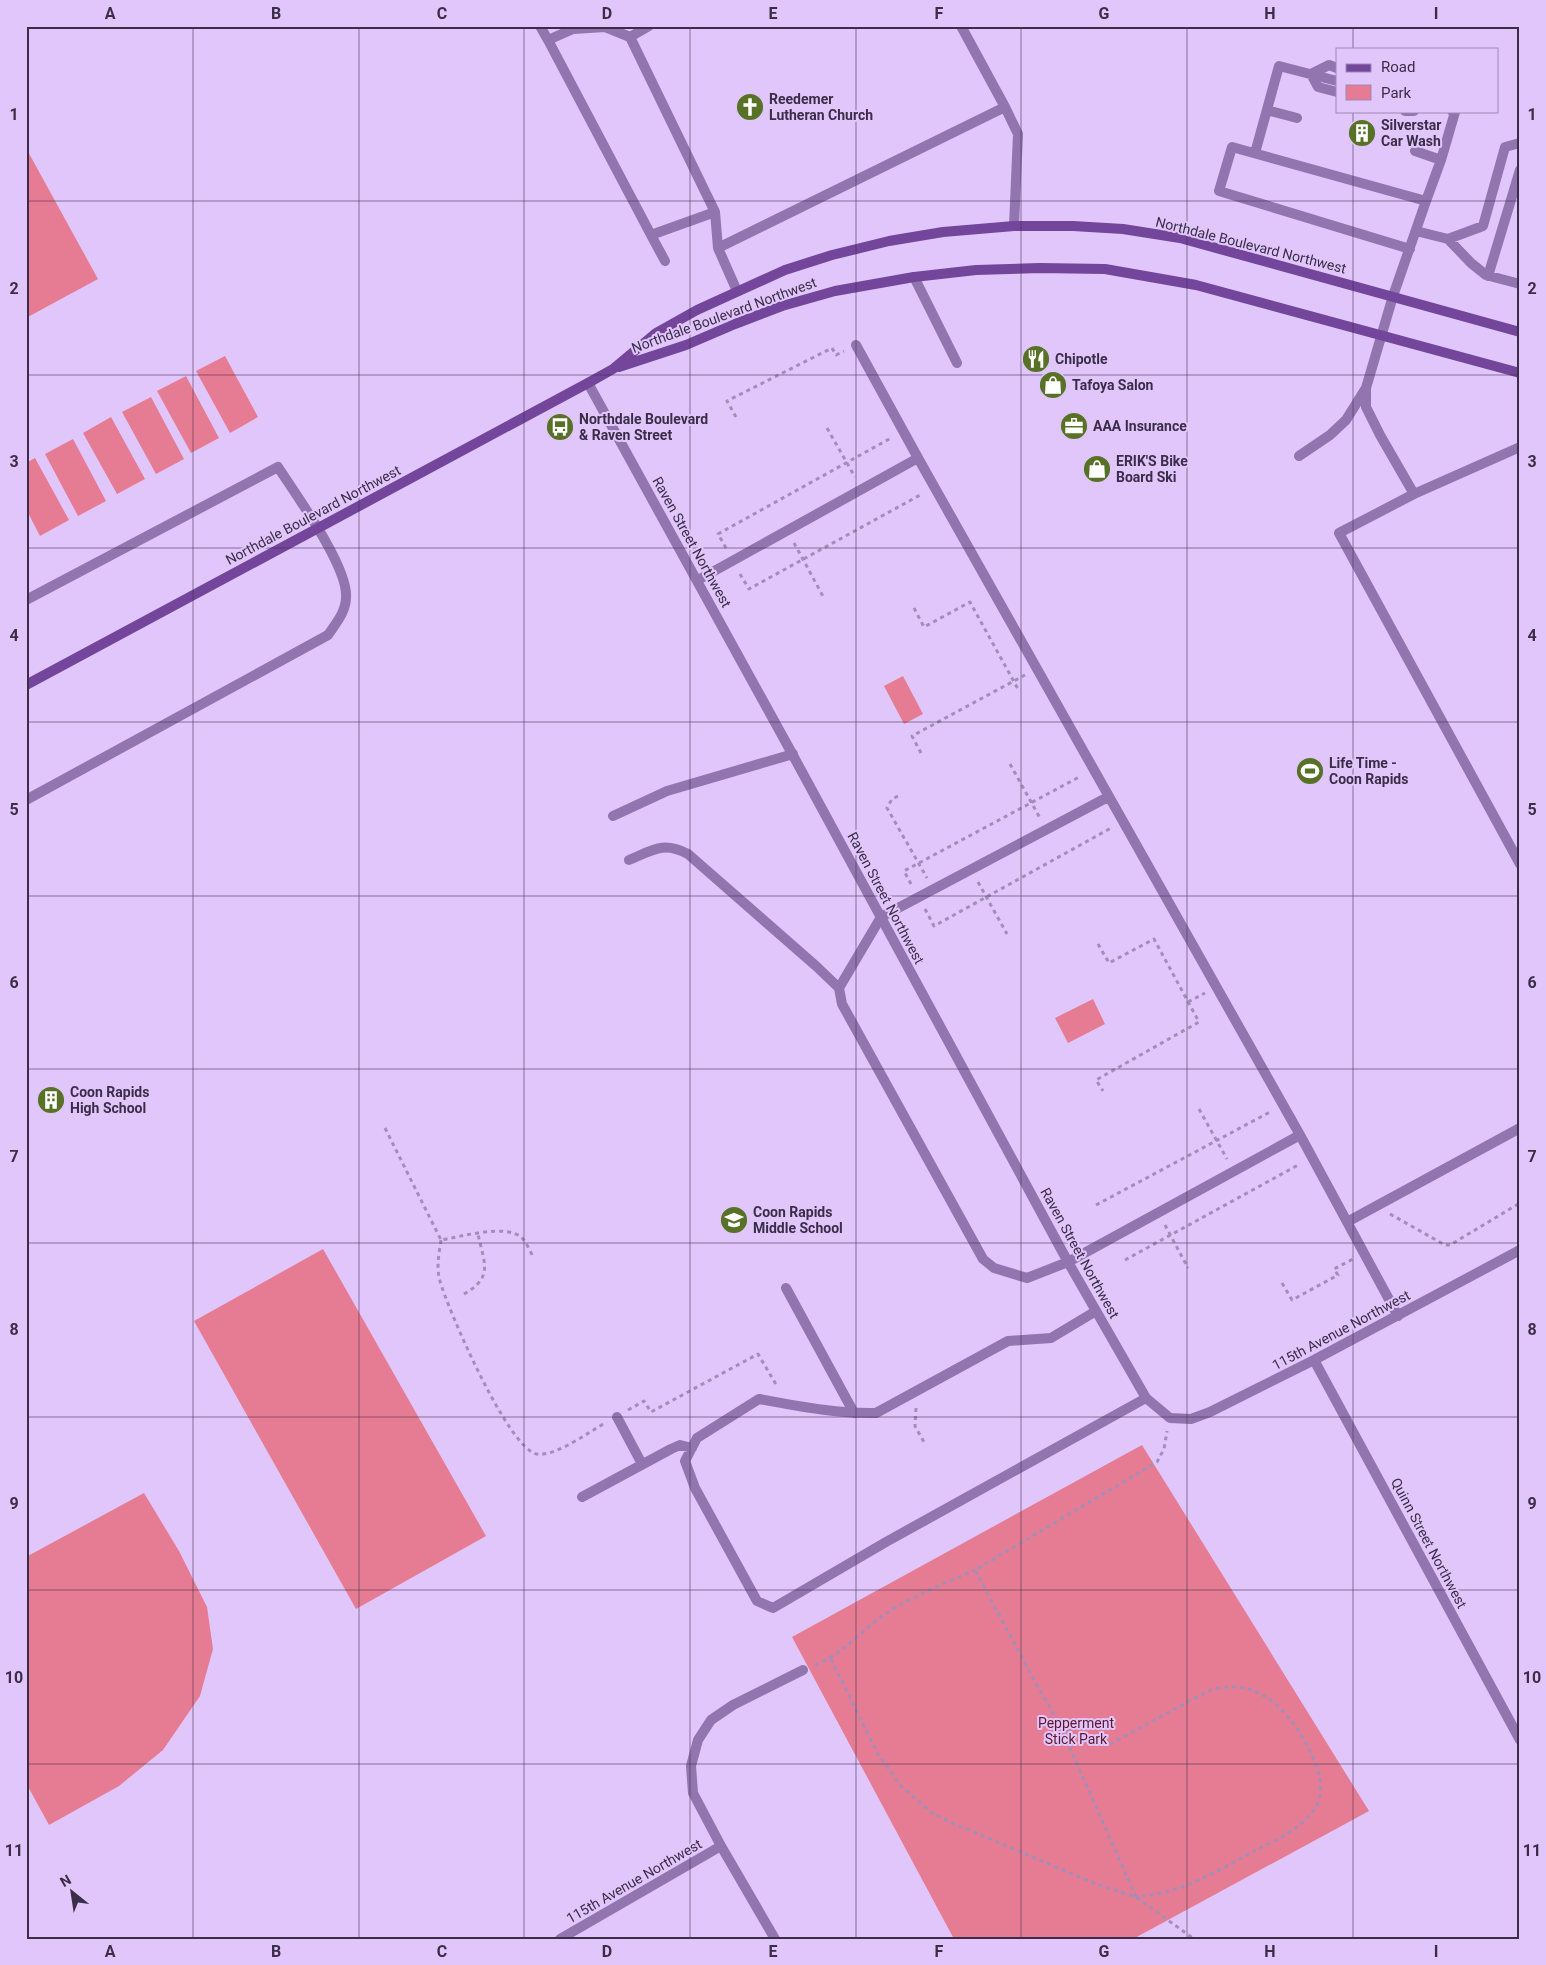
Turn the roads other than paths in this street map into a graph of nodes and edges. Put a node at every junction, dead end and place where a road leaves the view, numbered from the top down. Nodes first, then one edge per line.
1 (540, 26) edge
2 (650, 26) edge
3 (961, 26) edge
4 (630, 37) junction
5 (548, 40) junction
6 (1336, 68) edge
7 (1311, 74) junction
8 (1336, 81) edge
9 (1336, 92) edge
10 (1005, 107) junction
11 (1268, 110) junction
12 (1455, 112) edge
13 (1297, 118) dead end
14 (1520, 143) edge
15 (1415, 151) dead end
16 (1255, 153) junction
17 (1441, 160) junction
18 (1520, 170) edge
19 (1426, 201) junction
20 (715, 212) junction
21 (1014, 226) junction
22 (1416, 231) junction
23 (651, 235) junction
24 (1448, 239) junction
25 (718, 248) junction
26 (1410, 249) junction
27 (665, 261) dead end
28 (1488, 276) junction
29 (914, 277) junction
30 (1520, 284) edge
31 (737, 291) junction
32 (1393, 296) junction
33 (1520, 332) edge
34 (1381, 335) junction
35 (856, 345) road end
36 (956, 363) dead end
37 (613, 369) junction
38 (1520, 374) edge
39 (588, 383) junction
40 (1366, 388) junction
41 (1520, 447) edge
42 (1299, 456) dead end
43 (918, 458) junction
44 (1414, 494) junction
45 (318, 527) junction
46 (698, 580) junction
47 (26, 600) edge
48 (26, 685) edge
49 (793, 754) junction
50 (1108, 797) junction
51 (26, 800) edge
52 (613, 816) dead end
53 (629, 860) dead end
54 (1520, 864) edge
55 (881, 917) junction
56 (839, 988) junction
57 (1520, 1128) edge
58 (1300, 1135) junction
59 (1347, 1222) junction
60 (1520, 1250) edge
61 (1068, 1262) junction
62 (786, 1288) dead end
63 (1096, 1311) junction
64 (1398, 1316) junction
65 (1314, 1360) junction
66 (1146, 1398) junction
67 (854, 1413) junction
68 (617, 1416) road end
69 (1170, 1418) joint
70 (692, 1448) junction
71 (642, 1464) junction
72 (582, 1496) dead end
73 (803, 1670) road end
74 (1520, 1740) edge
75 (721, 1846) junction
76 (560, 1939) edge
77 (775, 1939) edge

1 - 5 street
2 - 4 street
3 - 10 street
4 - 5 street
4 - 20 street
5 - 23 street
6 - 7 street
7 - 8 street
7 - 9 street
7 - 11 street
10 - 21 street
10 - 25 street
11 - 13 street
11 - 16 street
12 - 17 street
14 - 24 street
15 - 17 street
16 - 19 street
16 - 26 street
17 - 19 street
18 - 28 street
19 - 22 street
20 - 23 street
20 - 25 street
21 - 31 street, Northdale Boulevard Northwest
21 - 32 street, Northdale Boulevard Northwest
22 - 24 street
22 - 26 street
23 - 27 street
24 - 28 street
25 - 31 street
26 - 32 street
28 - 30 street
29 - 34 street, Northdale Boulevard Northwest
29 - 36 street
29 - 37 street, Northdale Boulevard Northwest
31 - 37 street, Northdale Boulevard Northwest
32 - 33 street, Northdale Boulevard Northwest
32 - 34 street
34 - 38 street, Northdale Boulevard Northwest
34 - 40 street
35 - 43 street
37 - 39 street, Northdale Boulevard Northwest
39 - 45 street, Northdale Boulevard Northwest
39 - 46 street, Raven Street Northwest
40 - 42 street
40 - 44 street
41 - 44 street
43 - 46 street
43 - 50 street
44 - 54 street
45 - 47 street
45 - 48 street, Northdale Boulevard Northwest
45 - 51 street
46 - 49 street, Raven Street Northwest
49 - 52 street
49 - 55 street, Raven Street Northwest
50 - 55 street
50 - 58 street
53 - 56 street
55 - 56 street
55 - 61 street, Raven Street Northwest
56 - 61 street
57 - 59 street
58 - 59 street
58 - 61 street
59 - 64 street
60 - 64 street, 115th Avenue Northwest
61 - 63 street, Raven Street Northwest
62 - 67 street
63 - 66 street, Raven Street Northwest
63 - 67 street
64 - 65 street, 115th Avenue Northwest
65 - 69 street, 115th Avenue Northwest
65 - 74 street, Quinn Street Northwest
66 - 69 street, Raven Street Northwest
66 - 70 street
67 - 70 street
68 - 71 street
70 - 71 street
71 - 72 street
73 - 75 street
75 - 76 street, 115th Avenue Northwest
75 - 77 street

